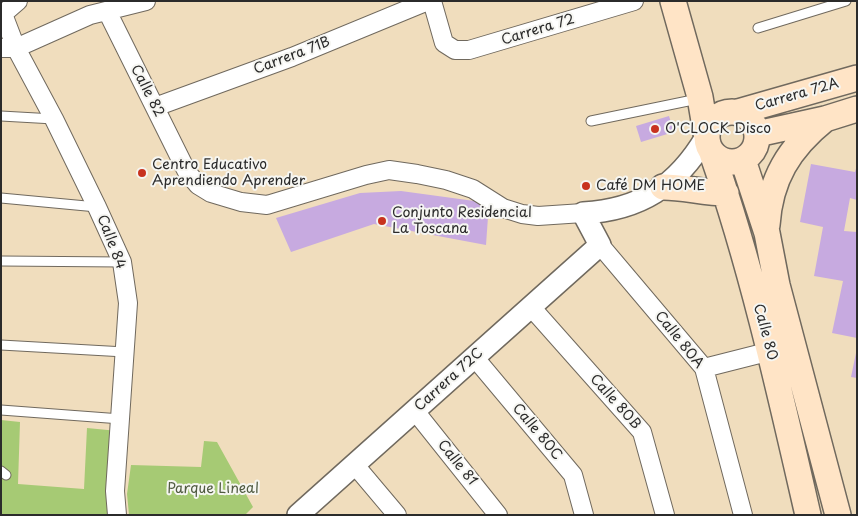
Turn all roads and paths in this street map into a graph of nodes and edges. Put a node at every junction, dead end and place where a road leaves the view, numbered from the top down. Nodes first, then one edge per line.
1 (18, 1) edge
2 (146, 1) edge
3 (428, 1) edge
4 (432, 1) edge
5 (634, 1) edge
6 (673, 1) edge
7 (846, 1) edge
8 (107, 11) junction
9 (758, 28) dead end
10 (9, 48) edge
11 (857, 78) edge
12 (698, 88) junction
13 (156, 107) junction
14 (857, 109) edge
15 (735, 112) junction
16 (1, 116) edge
17 (54, 119) junction
18 (825, 119) junction
19 (590, 121) dead end
20 (757, 134) junction
21 (709, 144) junction
22 (743, 160) junction
23 (663, 187) junction
24 (726, 193) junction
25 (1, 198) edge
26 (97, 207) junction
27 (583, 213) junction
28 (766, 233) junction
29 (600, 245) junction
30 (1, 261) edge
31 (122, 262) junction
32 (532, 307) junction
33 (1, 345) edge
34 (781, 346) junction
35 (125, 352) junction
36 (475, 358) junction
37 (704, 368) junction
38 (1, 410) edge
39 (416, 411) junction
40 (121, 420) junction
41 (354, 464) junction
42 (117, 515) edge
43 (298, 515) edge
44 (396, 515) edge
45 (498, 515) edge
46 (584, 515) edge
47 (664, 515) edge
48 (743, 515) edge
49 (808, 515) edge
50 (838, 515) edge

1 - 10 street, Calle 84
2 - 8 street
3 - 13 street, Carrera 71B
4 - 5 street, Carrera 72
6 - 12 main road, Calle 80
7 - 9 lane
8 - 10 street
8 - 13 street, Calle 82
10 - 17 street, Calle 84
11 - 15 main road, Carrera 72A
12 - 15 main road, Calle 80
12 - 19 lane
12 - 21 main road, Calle 80
13 - 27 street, Calle 82
14 - 18 main road, Carrera 72A
15 - 20 main road
15 - 21 main road
16 - 17 lane
17 - 26 street, Calle 84
18 - 20 main road, Carrera 72A
18 - 28 main road
20 - 22 main road
21 - 22 main road
21 - 23 street
21 - 24 main road, Calle 80
22 - 28 main road, Calle 80
23 - 24 main road
23 - 27 street
24 - 34 main road, Calle 80
25 - 26 lane
26 - 31 street, Calle 84
27 - 29 street, Calle 80A
28 - 34 main road, Calle 80
29 - 32 street, Carrera 72C
29 - 37 street, Calle 80A
30 - 31 lane
31 - 35 street, Calle 84
32 - 36 street, Carrera 72C
32 - 47 street, Calle 80B
33 - 35 lane
34 - 37 street
34 - 49 main road, Calle 80
34 - 50 main road, Calle 80
35 - 40 street, Calle 84
36 - 39 street, Carrera 72C
36 - 46 street, Calle 80C
37 - 48 street, Calle 80A
38 - 40 lane
39 - 41 street, Carrera 72C
39 - 45 street, Calle 81
40 - 42 street, Calle 84
41 - 43 street, Carrera 72C
41 - 44 street

